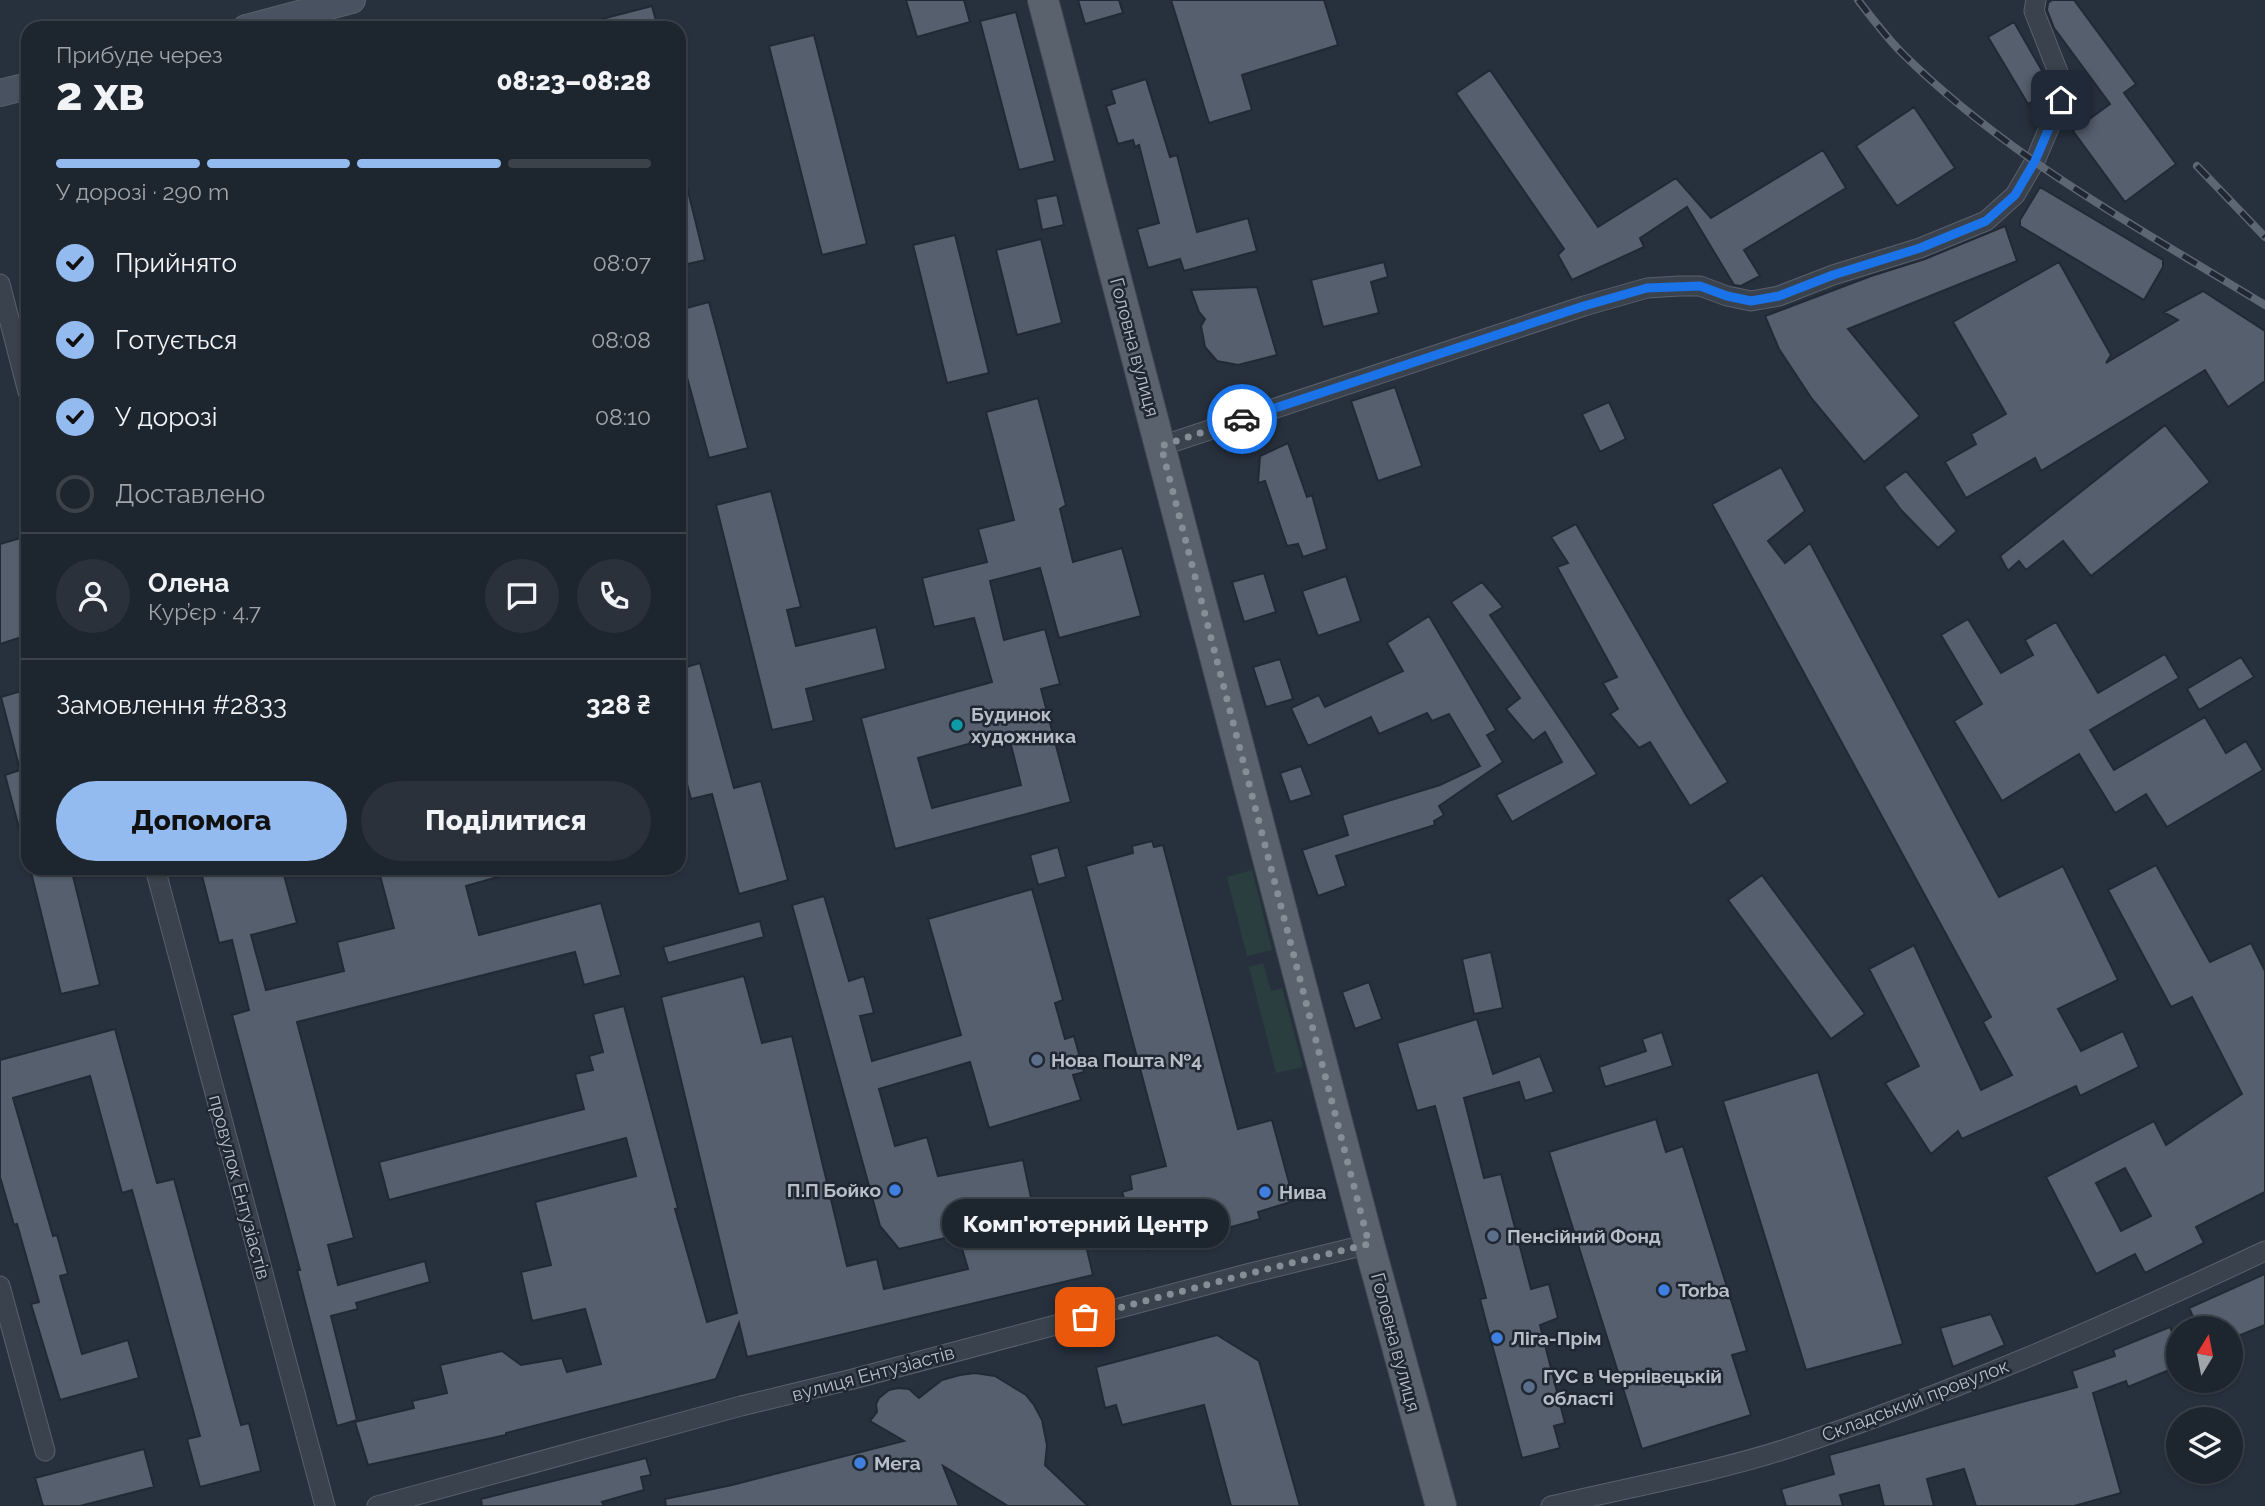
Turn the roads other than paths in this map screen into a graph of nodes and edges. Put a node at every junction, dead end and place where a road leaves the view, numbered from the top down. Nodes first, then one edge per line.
1 (352, 0) edge
2 (1043, 0) edge
3 (2036, 0) edge
4 (272, 21) edge
5 (21, 88) edge
6 (0, 93) edge
7 (0, 284) edge
8 (21, 365) edge
9 (1161, 446) junction
10 (157, 875) edge
11 (1369, 1244) junction
12 (2265, 1251) edge
13 (0, 1286) edge
14 (45, 1451) dead end
15 (325, 1506) edge
16 (377, 1506) edge
17 (1441, 1506) edge
18 (1551, 1506) edge

1 - 4 main road
2 - 9 main road, Головна вулиця
3 - 9 street
5 - 6 main road
7 - 8 street
9 - 11 main road, Головна вулиця
10 - 15 street, провулок Ентузіастів
11 - 16 street, вулиця Ентузіастів
11 - 17 main road, Головна вулиця
12 - 18 street, Складський провулок
13 - 14 street

